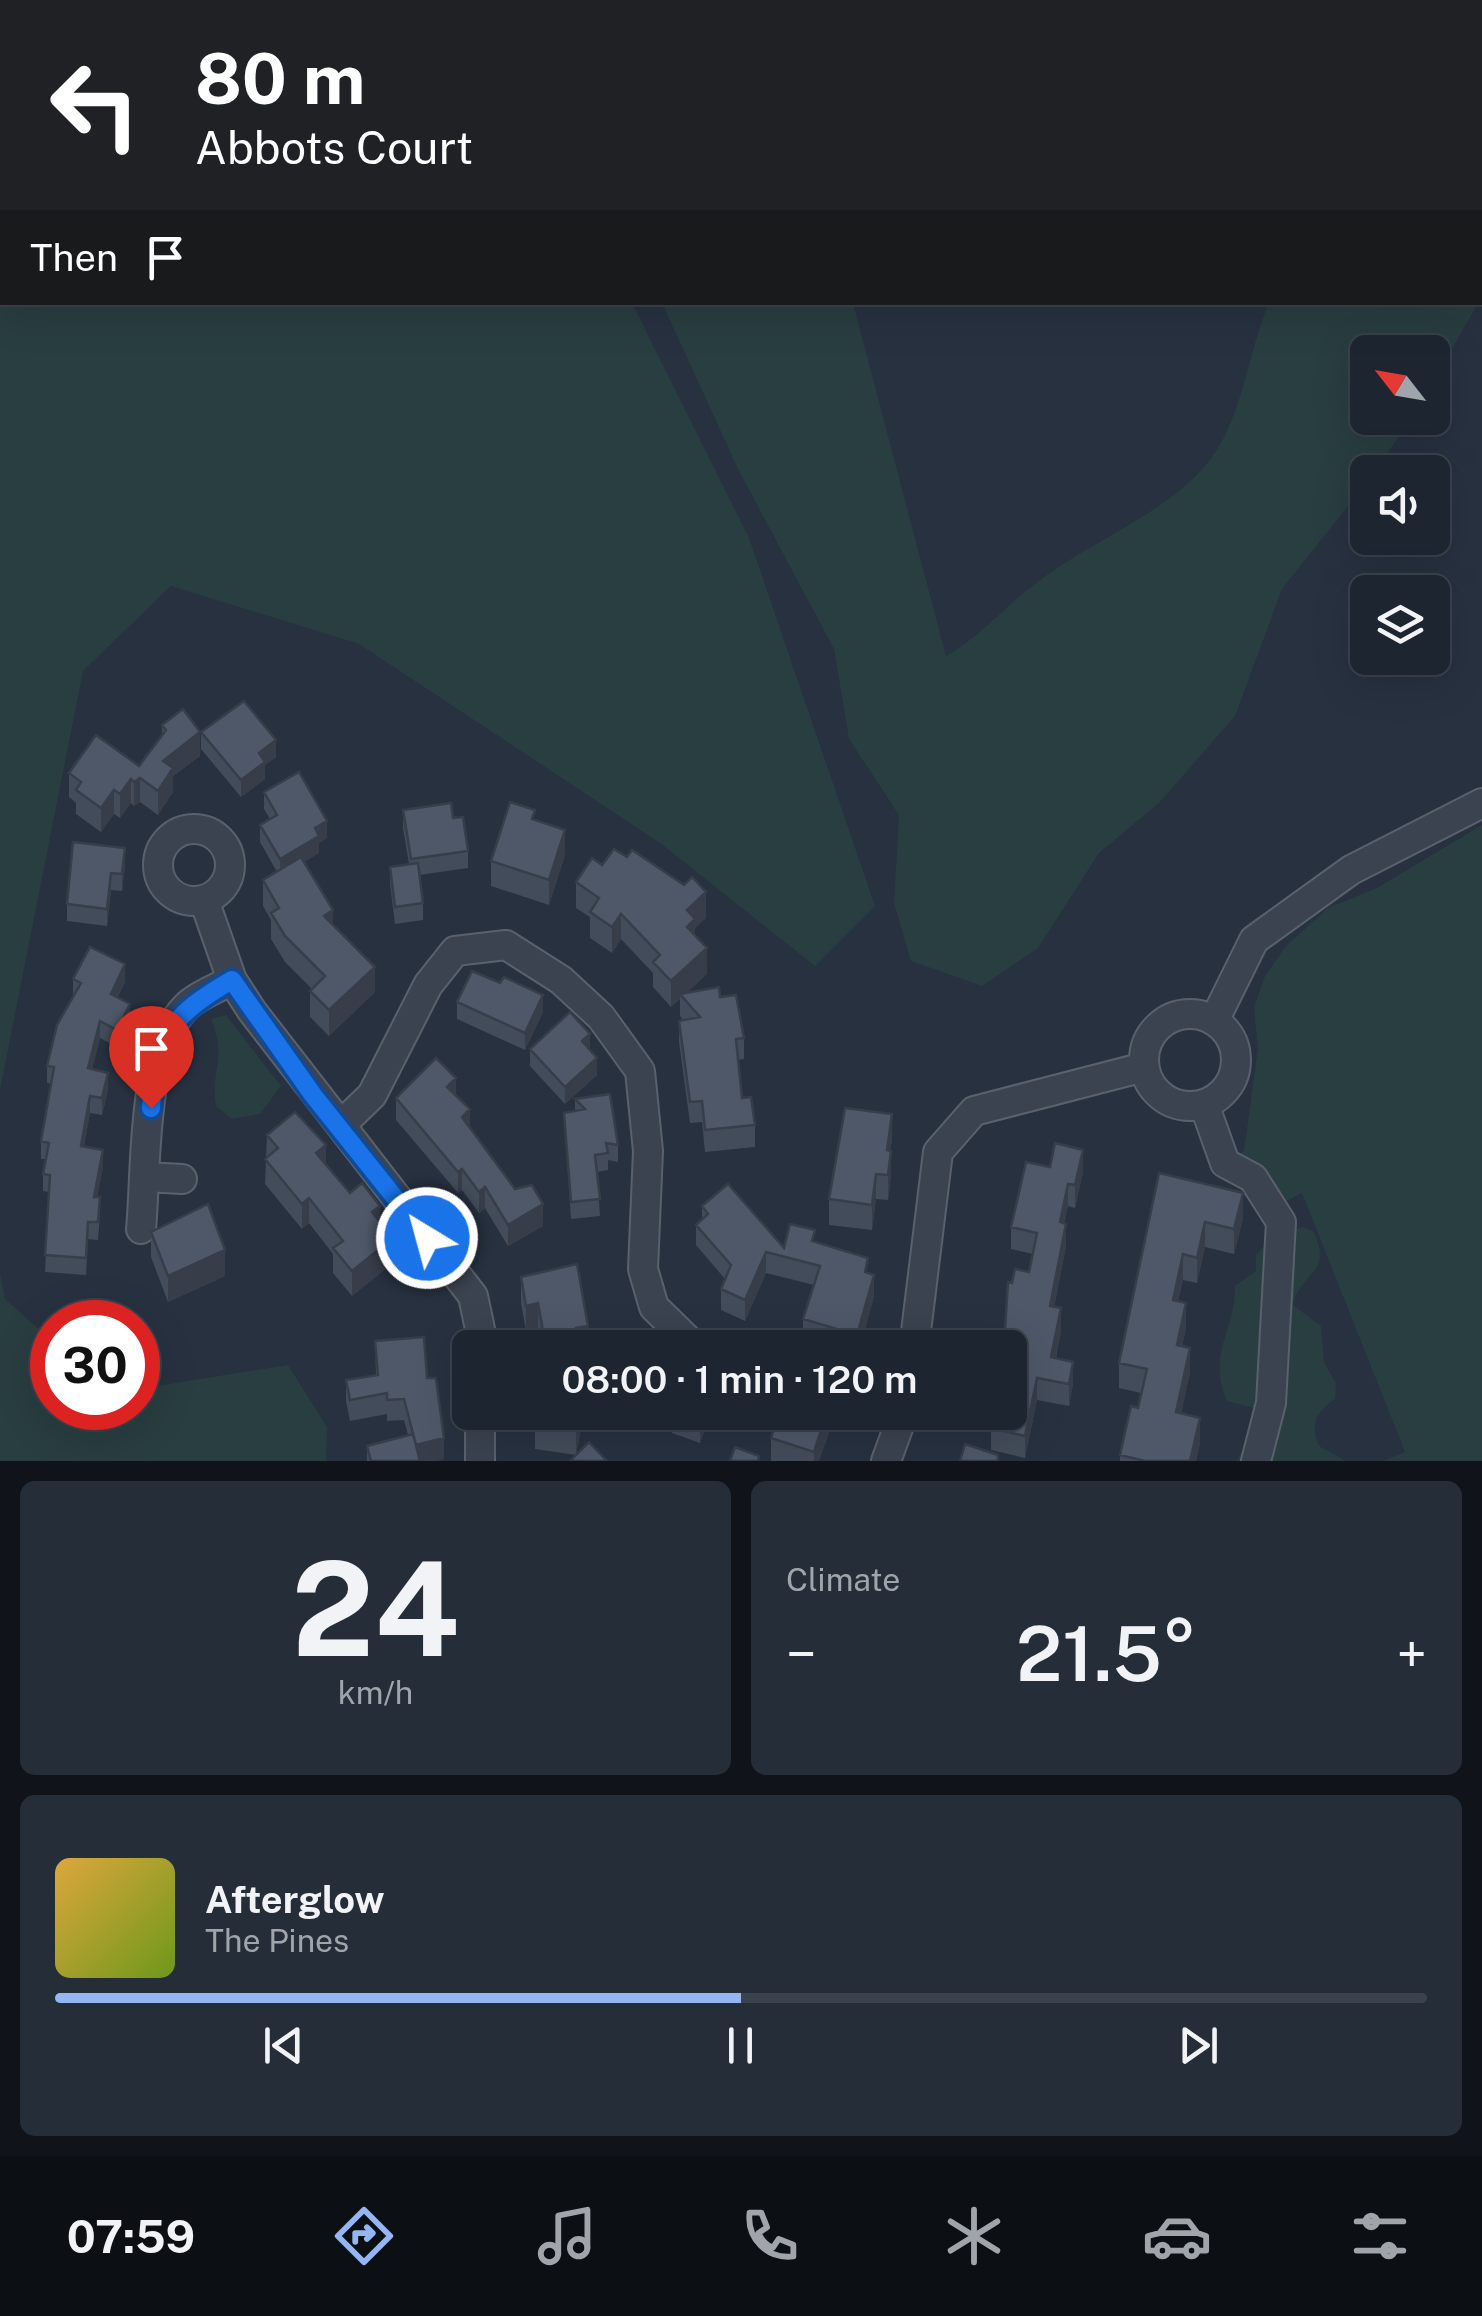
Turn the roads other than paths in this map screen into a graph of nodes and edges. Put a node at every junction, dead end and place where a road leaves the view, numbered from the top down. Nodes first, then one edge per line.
1 (1482, 803) edge
2 (204, 900) dead end
3 (232, 980) junction
4 (1214, 1021) junction
5 (1144, 1067) junction
6 (1204, 1104) junction
7 (341, 1126) junction
8 (146, 1177) junction
9 (182, 1179) dead end
10 (141, 1229) dead end
11 (480, 1330) edge
12 (678, 1330) edge
13 (916, 1330) edge
14 (480, 1430) edge
15 (897, 1430) edge
16 (480, 1461) edge
17 (886, 1461) edge
18 (1256, 1461) edge

1 - 4 street
2 - 3 street
3 - 7 street
3 - 8 street
4 - 5 street
4 - 6 street
5 - 6 street
5 - 13 street
6 - 18 street
7 - 11 street
7 - 12 street
8 - 9 street
8 - 10 street
14 - 16 street
15 - 17 street

